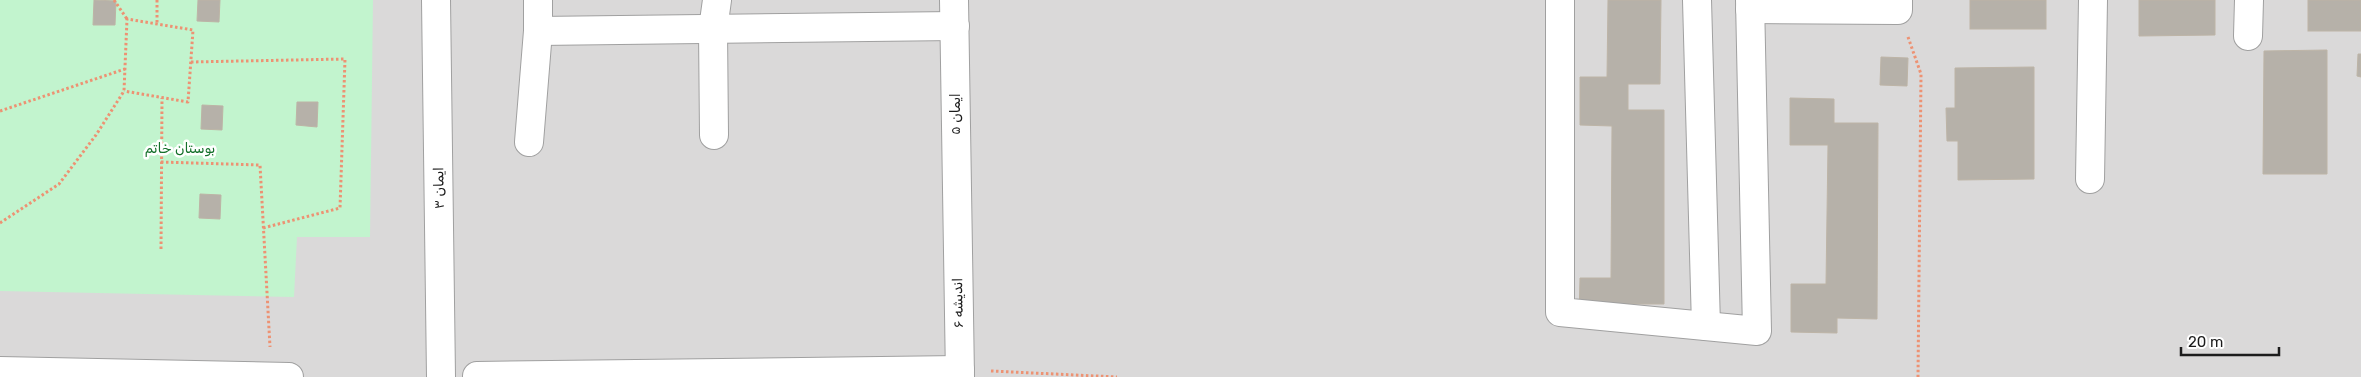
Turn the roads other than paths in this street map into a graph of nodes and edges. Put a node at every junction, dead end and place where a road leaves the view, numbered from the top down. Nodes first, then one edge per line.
1 (436, 0) edge
2 (538, 0) edge
3 (717, 0) edge
4 (1560, 0) edge
5 (1698, 0) edge
6 (2093, 0) edge
7 (2248, 0) edge
8 (1750, 4) edge
9 (1898, 5) edge
10 (954, 13) edge
11 (713, 30) junction
12 (538, 31) junction
13 (2248, 36) dead end
14 (714, 135) dead end
15 (529, 142) dead end
16 (2090, 179) dead end
17 (956, 229) joint
18 (1706, 326) junction
19 (0, 371) edge
20 (960, 374) edge
21 (478, 376) edge
22 (272, 377) edge
23 (289, 377) edge
24 (441, 377) edge

1 - 24 street, ایمان ۳
2 - 12 street
3 - 11 street
4 - 18 street
5 - 18 street
6 - 16 street
7 - 13 street
8 - 9 street
8 - 18 street
10 - 11 street
10 - 17 street, ایمان ۵
11 - 12 street
11 - 14 street
12 - 15 street
17 - 20 street, اندیشه ۶
19 - 22 street
20 - 21 street
22 - 23 street

